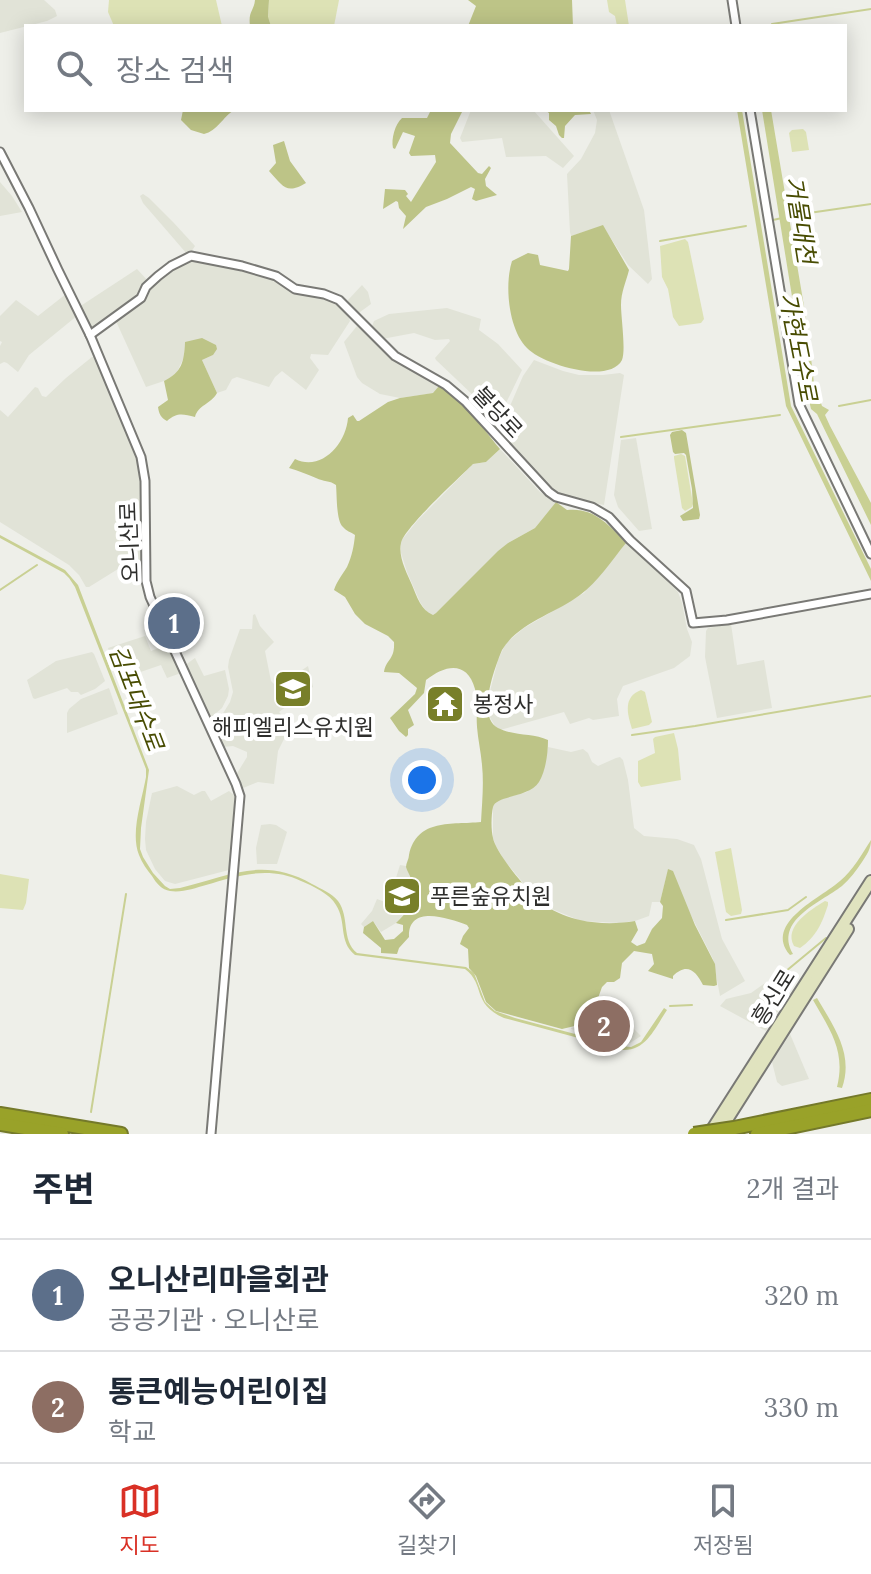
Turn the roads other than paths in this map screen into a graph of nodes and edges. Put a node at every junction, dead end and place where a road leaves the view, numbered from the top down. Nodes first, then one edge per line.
1 (732, 0) edge
2 (736, 24) edge
3 (750, 112) edge
4 (0, 152) edge
5 (90, 335) junction
6 (871, 554) edge
7 (871, 594) edge
8 (871, 881) edge
9 (871, 893) edge
10 (765, 1054) junction
11 (753, 1072) junction
12 (871, 1100) edge
13 (871, 1110) edge
14 (0, 1114) edge
15 (0, 1124) edge
16 (62, 1134) edge
17 (121, 1134) edge
18 (211, 1134) edge
19 (694, 1134) edge
20 (709, 1134) edge
21 (718, 1134) edge
22 (757, 1134) edge

1 - 2 street
3 - 6 street
4 - 5 street, 오니산로
5 - 7 street, 불당로
5 - 18 street, 오니산로
8 - 10 main road, 흥신로
9 - 10 main road, 흥신로
10 - 11 main road, 흥신로
11 - 20 main road, 흥신로
11 - 21 main road, 흥신로
12 - 19 highway, bridge
13 - 22 highway
14 - 17 highway
15 - 16 highway

